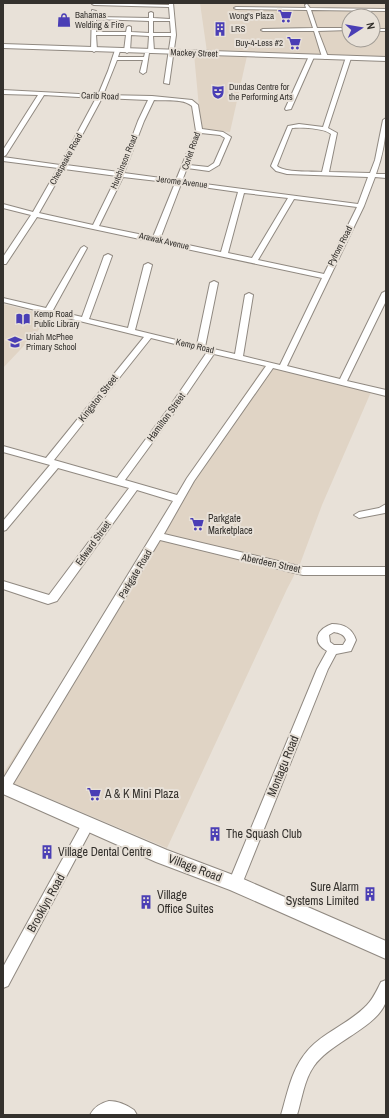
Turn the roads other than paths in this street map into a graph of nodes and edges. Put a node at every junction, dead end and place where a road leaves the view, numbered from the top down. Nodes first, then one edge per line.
1 (94, 3) edge
2 (307, 3) edge
3 (130, 4) edge
4 (151, 4) edge
5 (171, 4) edge
6 (236, 8) dead end
7 (309, 9) junction
8 (386, 10) edge
9 (94, 18) junction
10 (129, 19) junction
11 (152, 19) junction
12 (172, 20) junction
13 (317, 29) junction
14 (263, 30) dead end
15 (341, 30) edge
16 (94, 33) junction
17 (128, 34) junction
18 (151, 34) junction
19 (174, 35) junction
20 (3, 46) edge
21 (94, 50) junction
22 (117, 50) junction
23 (126, 51) junction
24 (150, 51) junction
25 (172, 52) junction
26 (311, 57) junction
27 (325, 57) junction
28 (114, 58) junction
29 (348, 58) junction
30 (146, 59) junction
31 (386, 59) edge
32 (143, 72) dead end
33 (167, 83) dead end
34 (3, 92) edge
35 (42, 94) junction
36 (100, 96) junction
37 (152, 98) junction
38 (195, 105) joint
39 (288, 109) dead end
40 (386, 120) edge
41 (325, 129) junction
42 (199, 131) junction
43 (3, 155) edge
44 (3, 159) edge
45 (186, 166) junction
46 (62, 167) junction
47 (121, 174) junction
48 (325, 174) junction
49 (373, 176) junction
50 (386, 176) edge
51 (180, 182) junction
52 (242, 190) junction
53 (292, 197) junction
54 (3, 206) edge
55 (361, 206) junction
56 (34, 214) junction
57 (96, 226) junction
58 (156, 239) junction
59 (84, 248) dead end
60 (224, 255) junction
61 (108, 256) dead end
62 (254, 260) junction
63 (3, 262) edge
64 (148, 265) dead end
65 (325, 276) junction
66 (214, 283) dead end
67 (386, 293) edge
68 (249, 295) dead end
69 (3, 300) edge
70 (48, 312) junction
71 (84, 320) junction
72 (131, 331) junction
73 (149, 335) junction
74 (201, 347) junction
75 (212, 350) junction
76 (239, 357) junction
77 (271, 365) junction
78 (282, 368) junction
79 (342, 383) junction
80 (386, 393) edge
81 (3, 449) edge
82 (52, 463) junction
83 (119, 482) junction
84 (135, 487) junction
85 (180, 499) junction
86 (386, 507) edge
87 (359, 515) dead end
88 (3, 528) edge
89 (158, 536) junction
90 (386, 571) edge
91 (3, 585) edge
92 (333, 650) dead end
93 (4, 788) edge
94 (88, 824) junction
95 (235, 884) junction
96 (386, 950) edge
97 (3, 981) edge
98 (386, 987) edge
99 (98, 1115) edge
100 (129, 1115) edge
101 (289, 1115) edge

1 - 3 street
1 - 9 street
2 - 7 street
3 - 4 street
3 - 10 street
4 - 5 street
4 - 11 street
5 - 12 street
6 - 7 street
7 - 8 street
7 - 13 street
9 - 10 street
9 - 16 street
10 - 11 street
10 - 17 street
11 - 12 street
11 - 18 street
12 - 19 street
13 - 14 street
13 - 15 street
13 - 27 street
16 - 17 street
16 - 21 street
17 - 18 street
17 - 23 street
18 - 19 street
18 - 24 street
19 - 25 street
20 - 21 main road, Mackey Street
21 - 22 main road, Mackey Street
22 - 23 main road, Mackey Street
22 - 28 street, Chespeake Road
23 - 24 main road, Mackey Street
24 - 25 main road, Mackey Street
24 - 30 street
25 - 26 main road, Mackey Street
25 - 33 street
26 - 27 main road, Mackey Street
26 - 39 street
27 - 29 main road, Mackey Street
28 - 30 street
28 - 36 street, Chespeake Road
29 - 31 main road, Mackey Street
29 - 41 street
30 - 32 street
34 - 35 street, Carib Road
35 - 36 street, Carib Road
35 - 43 street
36 - 37 street, Carib Road
36 - 46 street, Chespeake Road
37 - 38 street, Carib Road
37 - 47 street, Hutchinson Road
38 - 42 street, Corlet Road
40 - 49 street, Pyfrom Road
41 - 48 street
41 - 48 street
42 - 45 street, Corlet Road
42 - 45 street
44 - 46 street, Jerome Avenue
45 - 51 street, Corlet Road
46 - 47 street, Jerome Avenue
46 - 56 street, Chespeake Road
47 - 51 street, Jerome Avenue
47 - 57 street, Hutchinson Road
48 - 49 street
49 - 50 street
49 - 55 street, Pyfrom Road
51 - 52 street, Jerome Avenue
51 - 58 street, Corlet Road
52 - 53 street, Jerome Avenue
52 - 60 street
53 - 55 street, Jerome Avenue
53 - 62 street
54 - 56 street, Arawak Avenue
55 - 65 street, Pyfrom Road
56 - 57 street, Arawak Avenue
56 - 63 street, Chespeake Road
57 - 58 street, Arawak Avenue
58 - 60 street, Arawak Avenue
59 - 70 street
60 - 62 street, Arawak Avenue
61 - 71 street
62 - 65 street, Arawak Avenue
64 - 72 street
65 - 78 street, Pyfrom Road
66 - 74 street
67 - 79 street
68 - 76 street
69 - 70 street, Kemp Road
70 - 71 street, Kemp Road
71 - 72 street, Kemp Road
72 - 73 street, Kemp Road
73 - 74 street, Kemp Road
73 - 82 street, Kingston Street
74 - 75 street, Kemp Road
75 - 76 street, Kemp Road
75 - 83 street, Hamilton Street
76 - 77 street, Kemp Road
77 - 78 street, Kemp Road
77 - 85 street, Parkgate Road
78 - 79 street, Kemp Road
79 - 80 street, Kemp Road
81 - 82 street
82 - 83 street
82 - 88 street, Kingston Street
83 - 84 street
84 - 85 street
84 - 91 street, Edward Street
85 - 89 street, Parkgate Road
86 - 87 street
89 - 90 street, Aberdeen Street
89 - 93 street, Parkgate Road
92 - 95 street, Montagu Road
93 - 94 main road, Village Road
94 - 95 main road, Village Road
94 - 97 street, Brooklyn Road
95 - 96 main road, Village Road
98 - 101 street
99 - 100 street

